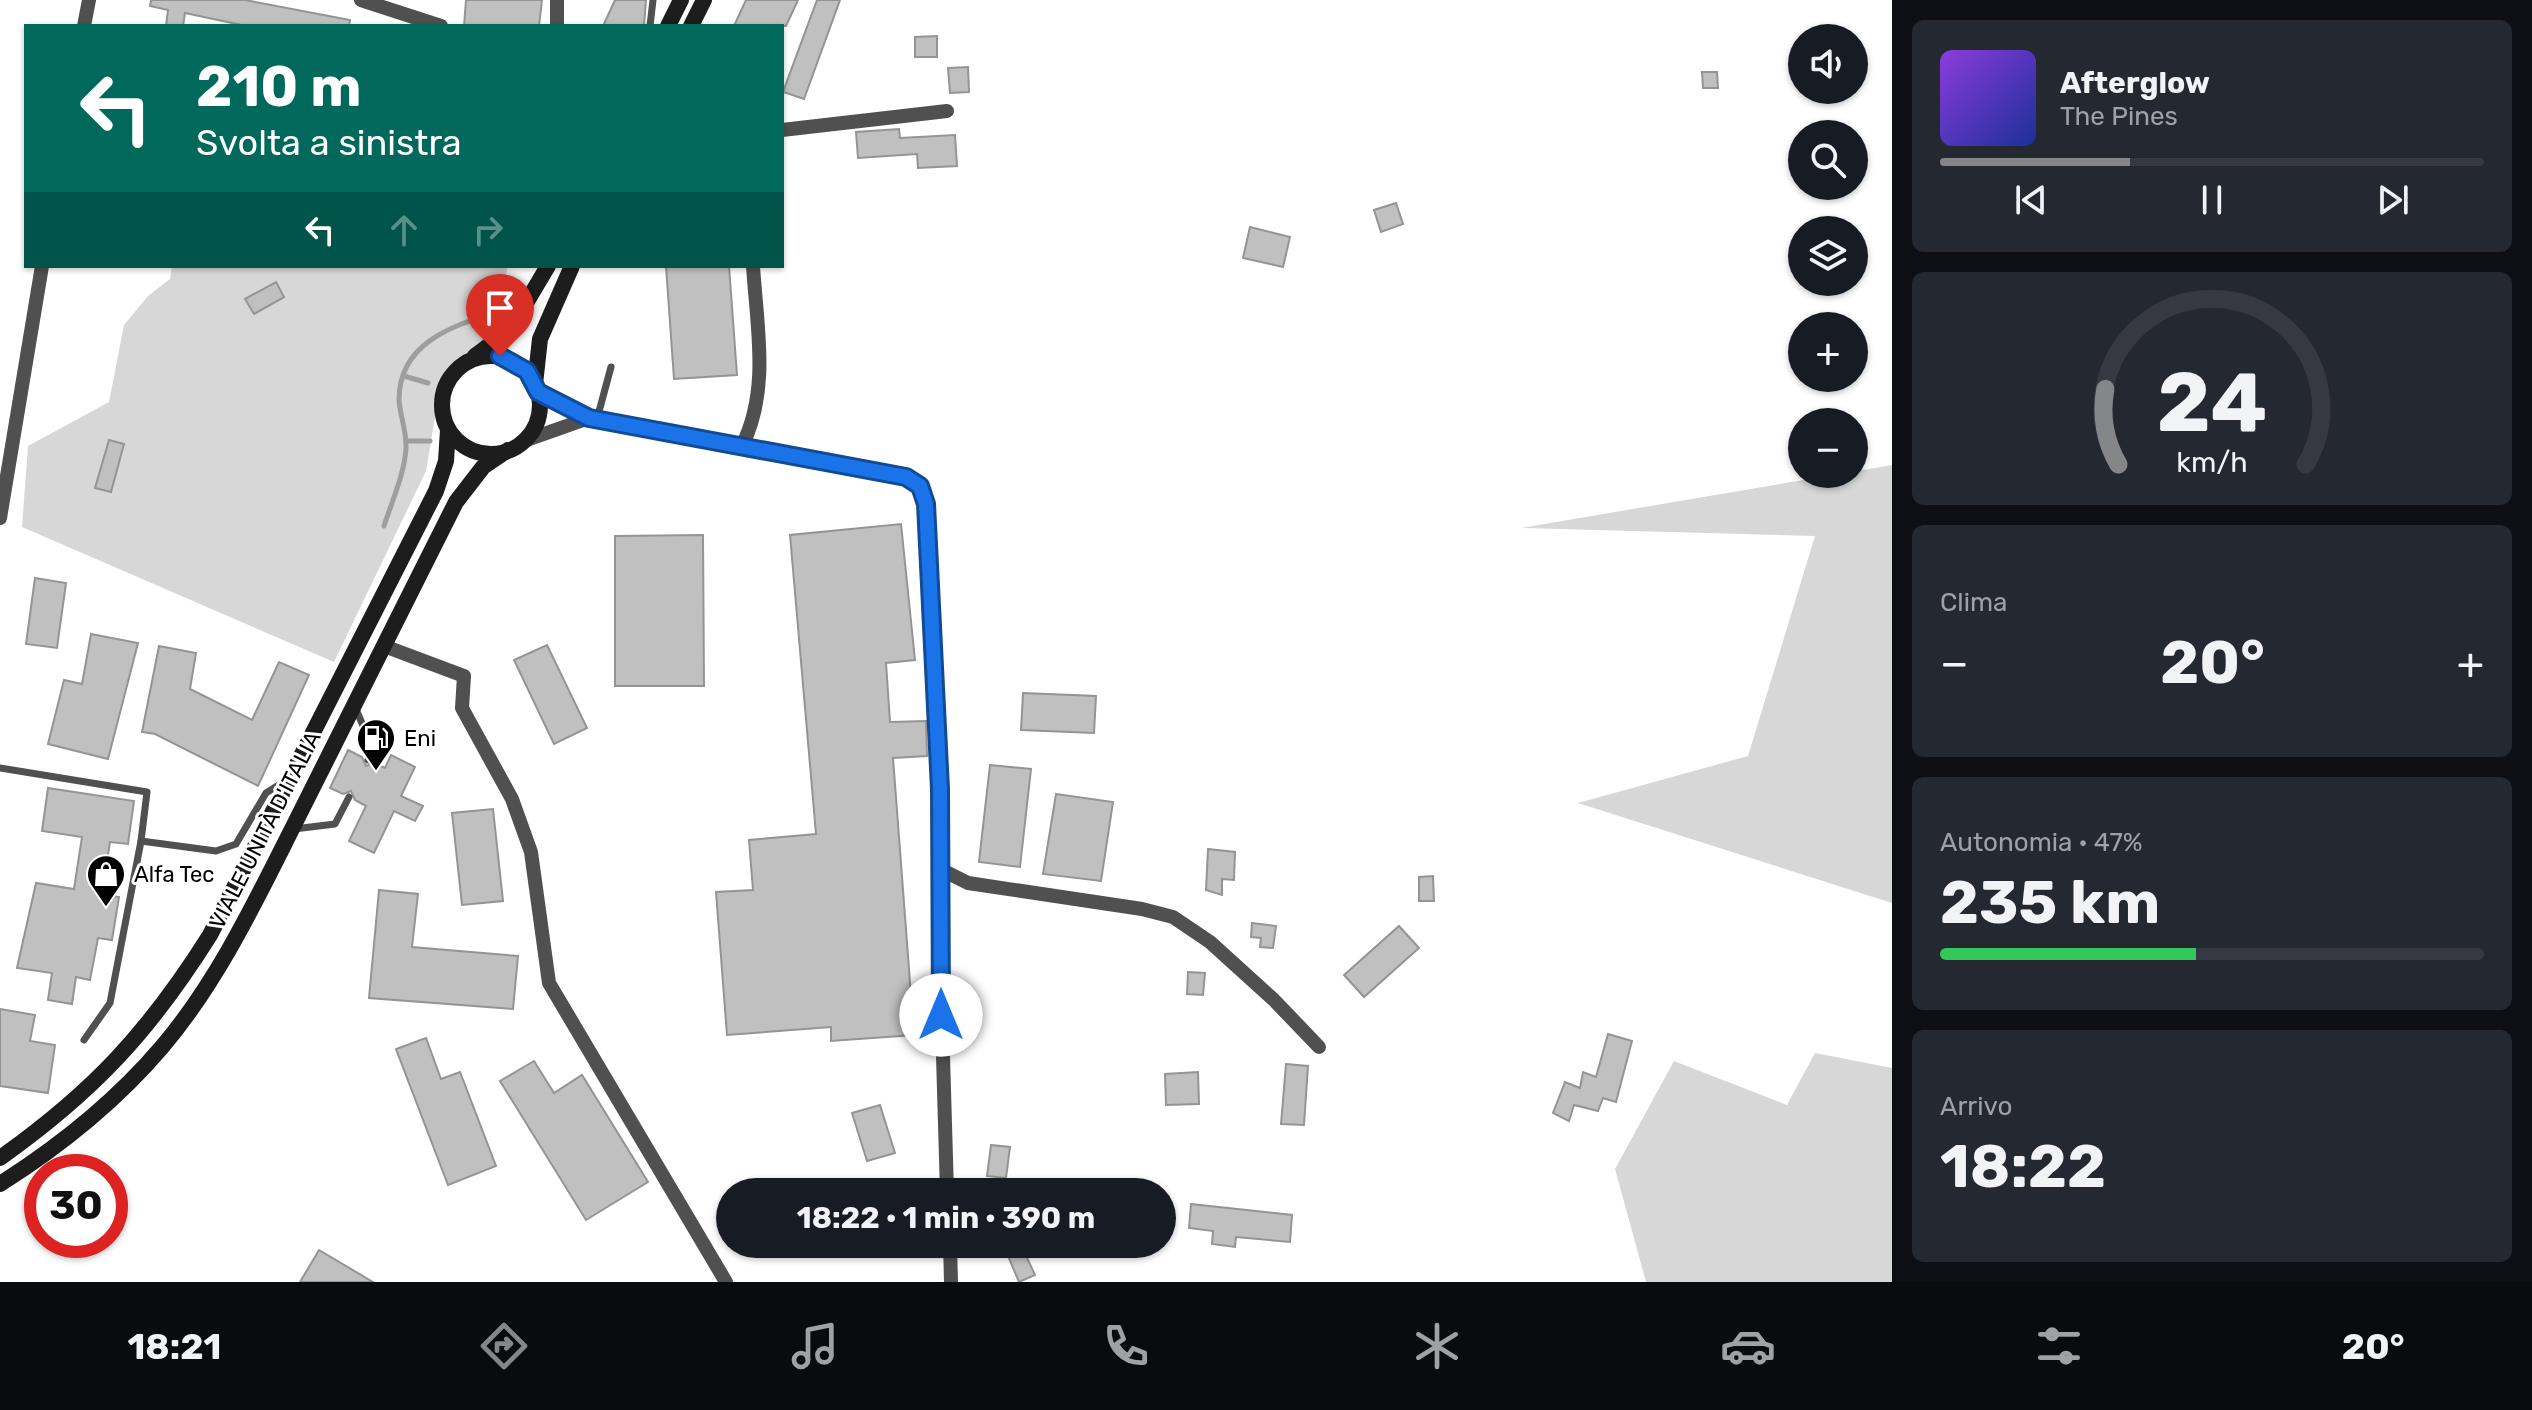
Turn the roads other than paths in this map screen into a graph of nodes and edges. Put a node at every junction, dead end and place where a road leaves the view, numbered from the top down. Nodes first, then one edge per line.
1 (89, 0) edge
2 (361, 0) edge
3 (557, 0) edge
4 (653, 0) edge
5 (681, 0) edge
6 (704, 0) edge
7 (84, 24) edge
8 (435, 24) edge
9 (557, 24) edge
10 (650, 24) edge
11 (669, 24) edge
12 (692, 24) edge
13 (947, 111) dead end
14 (784, 130) edge
15 (42, 268) edge
16 (547, 268) edge
17 (571, 268) edge
18 (753, 268) edge
19 (469, 360) junction
20 (611, 367) dead end
21 (537, 388) junction
22 (593, 419) junction
23 (448, 430) junction
24 (524, 441) junction
25 (742, 446) junction
26 (508, 450) junction
27 (0, 518) edge
28 (384, 646) junction
29 (355, 705) junction
30 (368, 760) dead end
31 (0, 768) edge
32 (290, 778) junction
33 (349, 797) dead end
34 (291, 830) junction
35 (141, 841) junction
36 (942, 870) junction
37 (84, 1040) dead end
38 (1319, 1047) dead end
39 (0, 1158) edge
40 (947, 1178) edge
41 (0, 1184) edge
42 (950, 1258) edge
43 (726, 1282) edge
44 (951, 1282) edge

1 - 7 street
2 - 8 street
3 - 9 street
4 - 10 lane
5 - 11 main road
6 - 12 main road
13 - 14 street
15 - 27 street
16 - 19 main road, VIALE UNITÀ D'ITALIA
17 - 21 main road
18 - 25 street
19 - 21 main road
19 - 23 main road, VIALE UNITÀ D'ITALIA
20 - 22 lane
21 - 22 street
21 - 24 main road
22 - 24 street
22 - 25 street
23 - 26 main road
23 - 32 main road, VIALE UNITÀ D'ITALIA
24 - 26 main road, VIALE UNITÀ D'ITALIA
25 - 36 street
26 - 28 main road, VIALE UNITÀ D'ITALIA
28 - 29 main road, VIALE UNITÀ D'ITALIA
28 - 43 street
29 - 30 lane
29 - 34 main road, VIALE UNITÀ D'ITALIA
31 - 35 lane
32 - 35 lane
32 - 39 main road, VIALE UNITÀ D'ITALIA
33 - 34 lane
34 - 41 main road, VIALE UNITÀ D'ITALIA
35 - 37 lane
36 - 38 street
36 - 40 street
42 - 44 street

